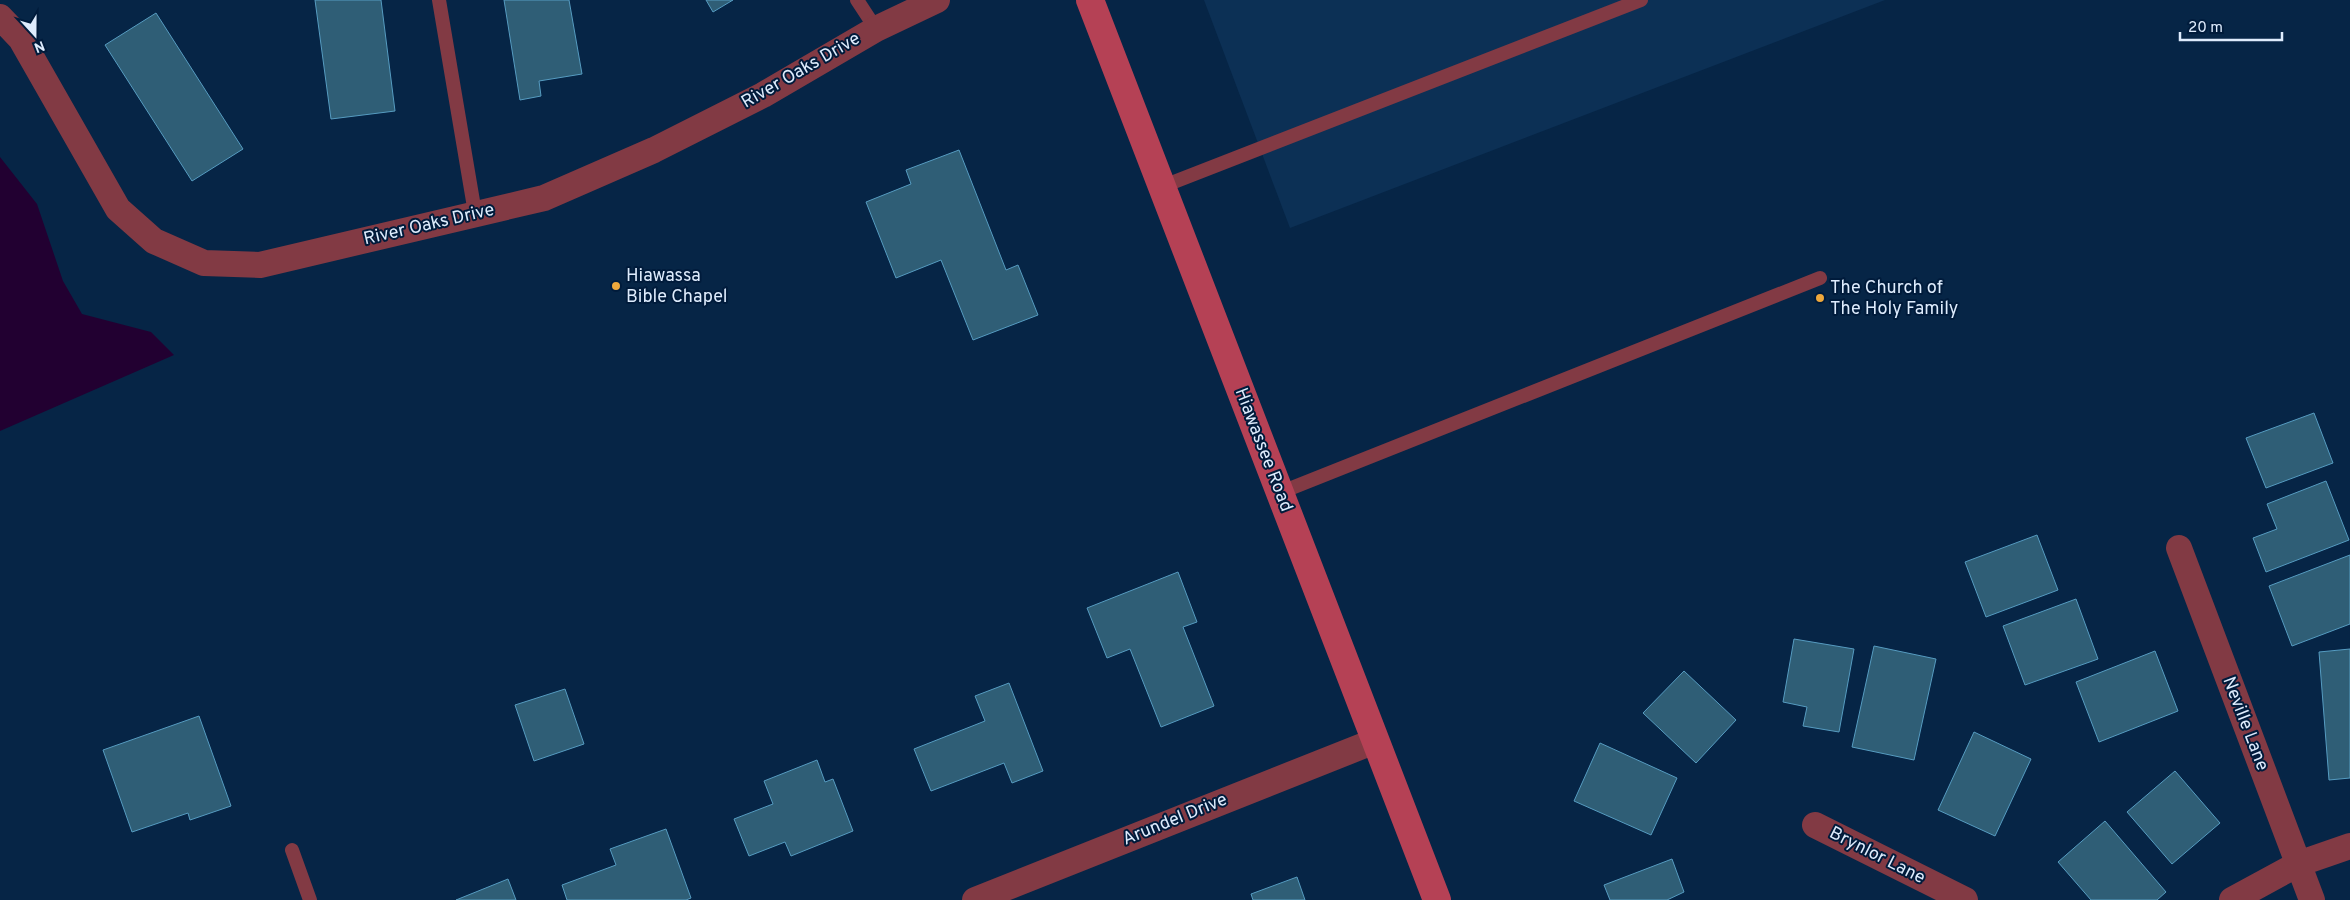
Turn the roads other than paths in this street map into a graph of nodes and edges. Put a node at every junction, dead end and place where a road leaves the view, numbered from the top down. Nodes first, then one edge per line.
1 (439, 0) edge
2 (857, 0) edge
3 (937, 0) edge
4 (1090, 0) edge
5 (1641, 0) edge
6 (0, 17) edge
7 (876, 29) junction
8 (1161, 187) junction
9 (475, 214) junction
10 (1820, 278) dead end
11 (1279, 493) junction
12 (2179, 548) dead end
13 (1375, 741) junction
14 (1815, 825) dead end
15 (2350, 846) edge
16 (292, 850) dead end
17 (2298, 864) junction
18 (310, 900) edge
19 (975, 900) edge
20 (1437, 900) edge
21 (1965, 900) edge
22 (2232, 900) edge
23 (2312, 900) edge

1 - 9 lane
2 - 7 lane
3 - 7 street, River Oaks Drive
4 - 8 main road, Hiawassee Road
5 - 8 lane
6 - 9 street, River Oaks Drive
7 - 9 street, River Oaks Drive
8 - 11 main road, Hiawassee Road
10 - 11 lane
11 - 13 main road, Hiawassee Road
12 - 17 street, Neville Lane
13 - 19 street, Arundel Drive
13 - 20 main road, Hiawassee Road
14 - 21 street, Brynlor Lane
15 - 17 street
16 - 18 lane
17 - 22 street
17 - 23 street, Neville Lane

